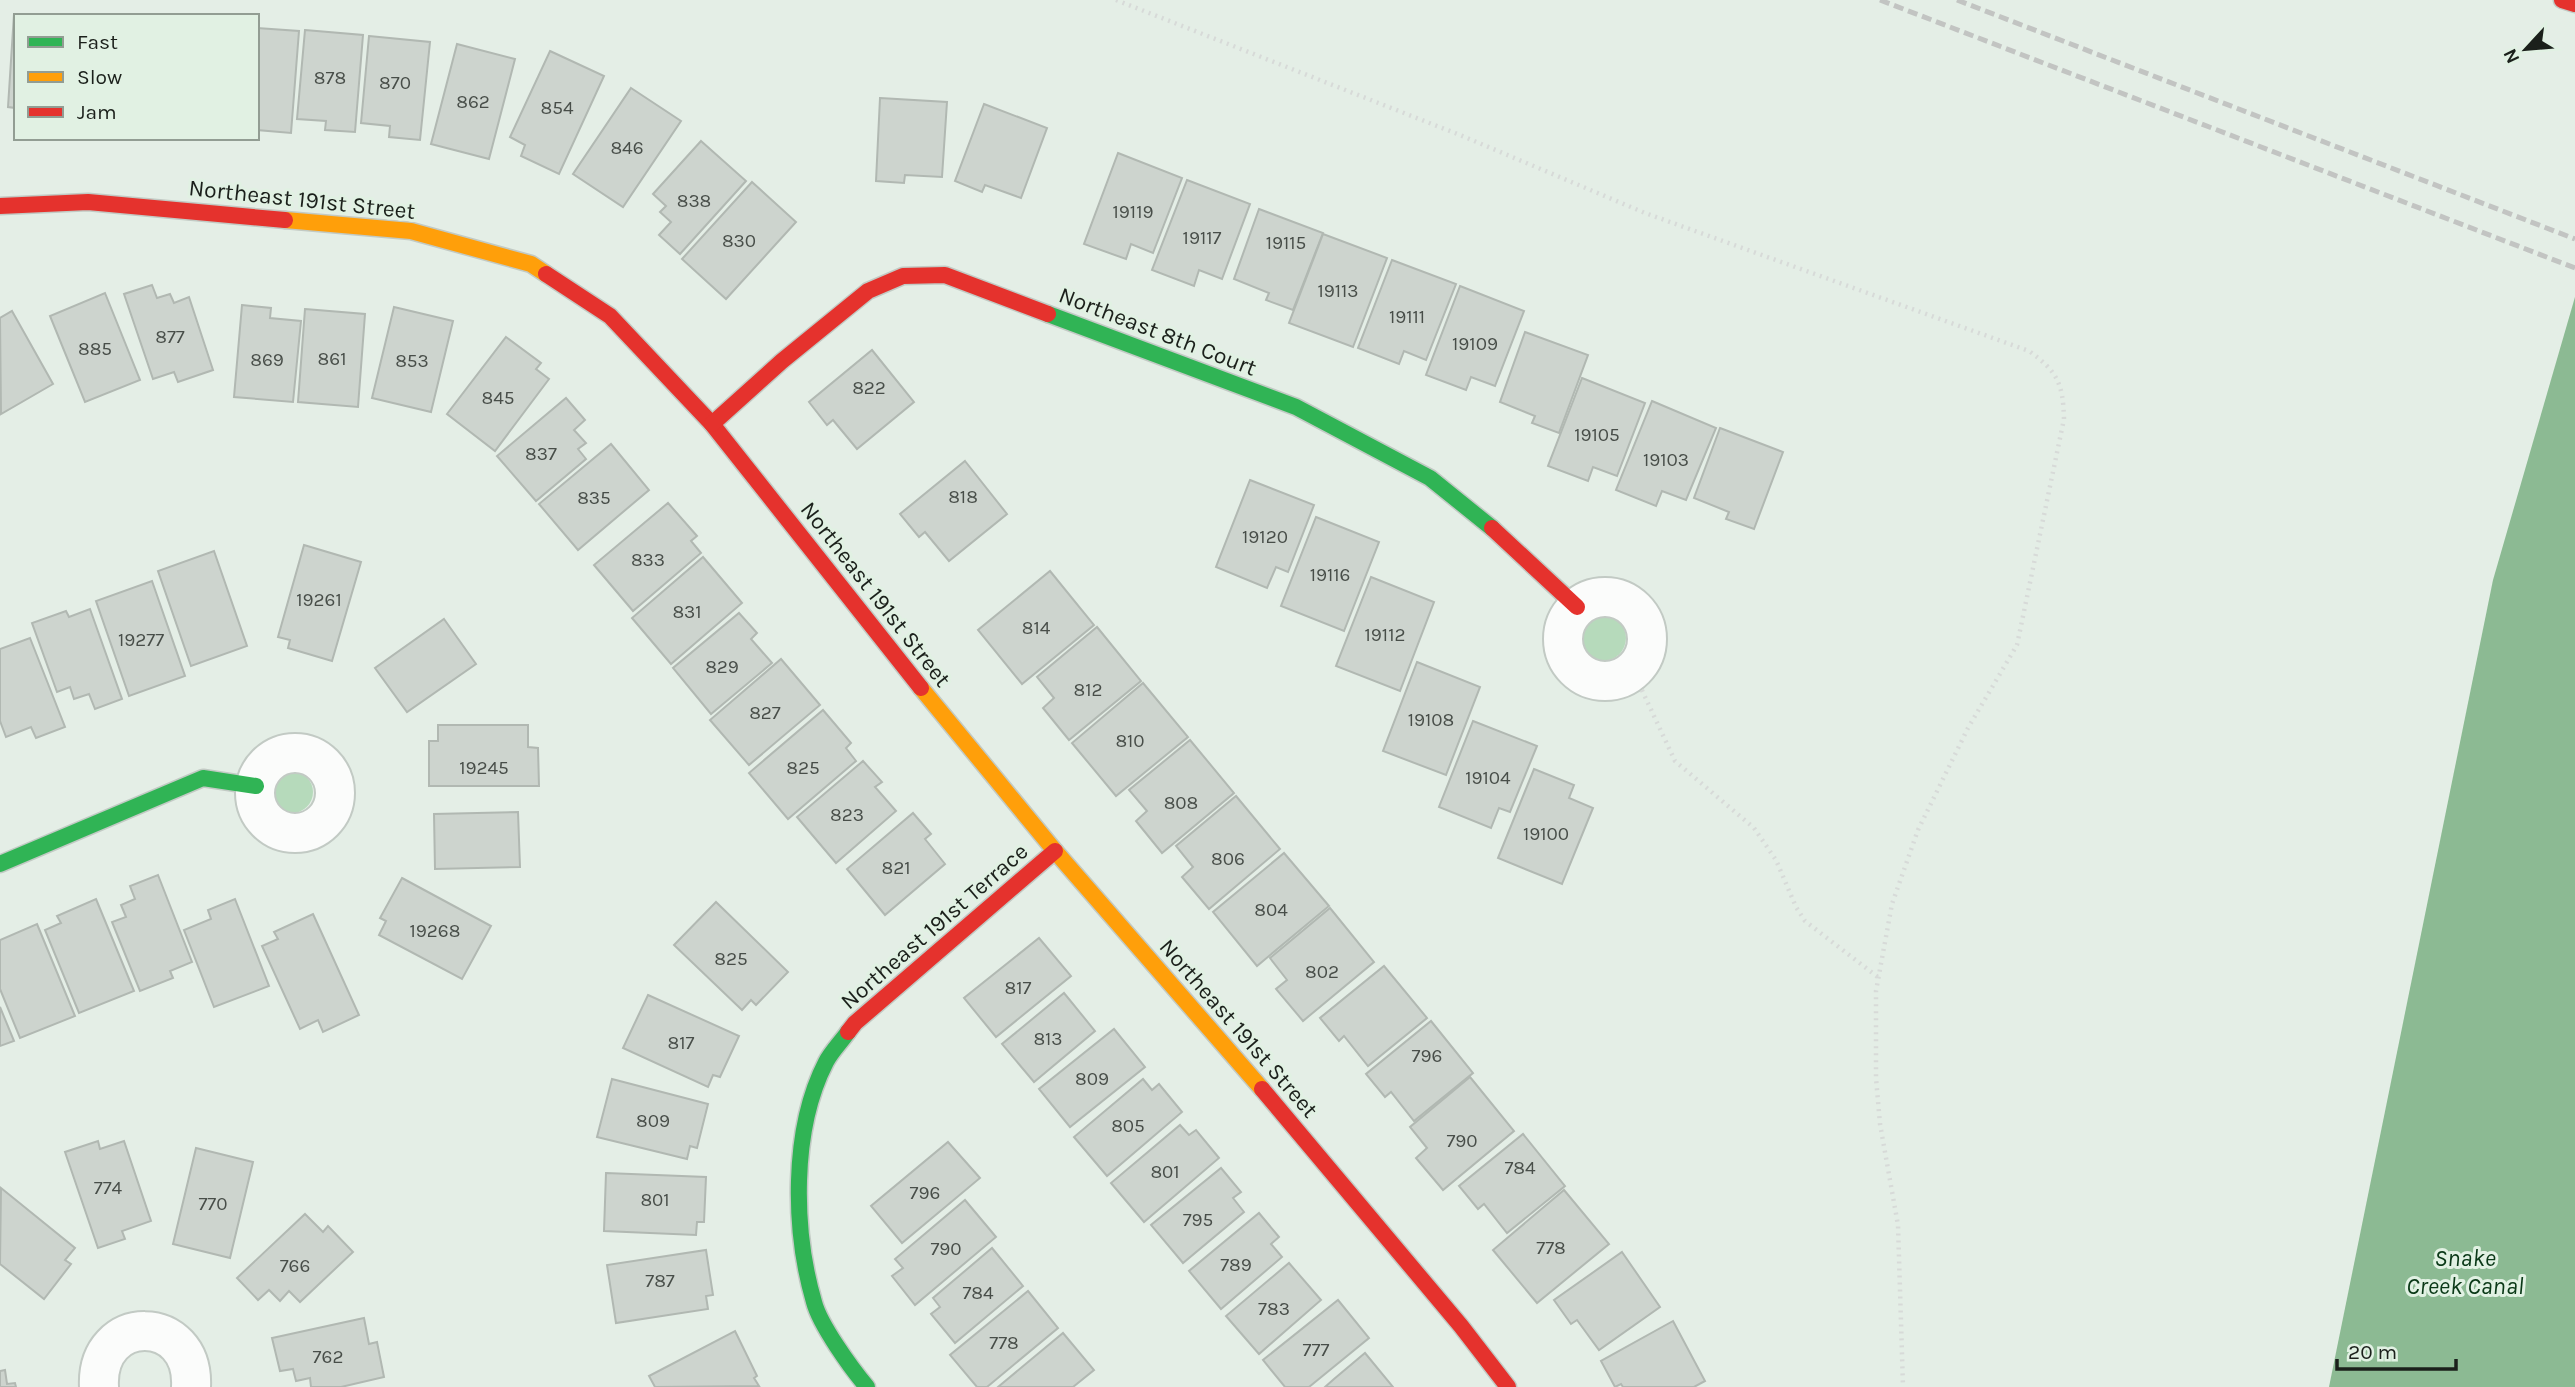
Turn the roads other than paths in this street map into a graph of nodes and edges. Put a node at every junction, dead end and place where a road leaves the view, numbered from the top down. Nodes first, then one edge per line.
1 (2562, 0) edge
2 (2575, 4) edge
3 (0, 206) edge
4 (712, 424) junction
5 (1577, 607) junction
6 (256, 786) dead end
7 (1055, 851) junction
8 (0, 864) edge
9 (99, 1387) edge
10 (191, 1387) edge
11 (867, 1387) edge
12 (1508, 1387) edge

1 - 2 main road
3 - 4 main road, Northeast 191st Street
4 - 5 main road, Northeast 8th Court
4 - 7 main road, Northeast 191st Street
5 - 5 street
6 - 8 main road
7 - 11 main road, Northeast 191st Terrace
7 - 12 main road, Northeast 191st Street
9 - 10 street

